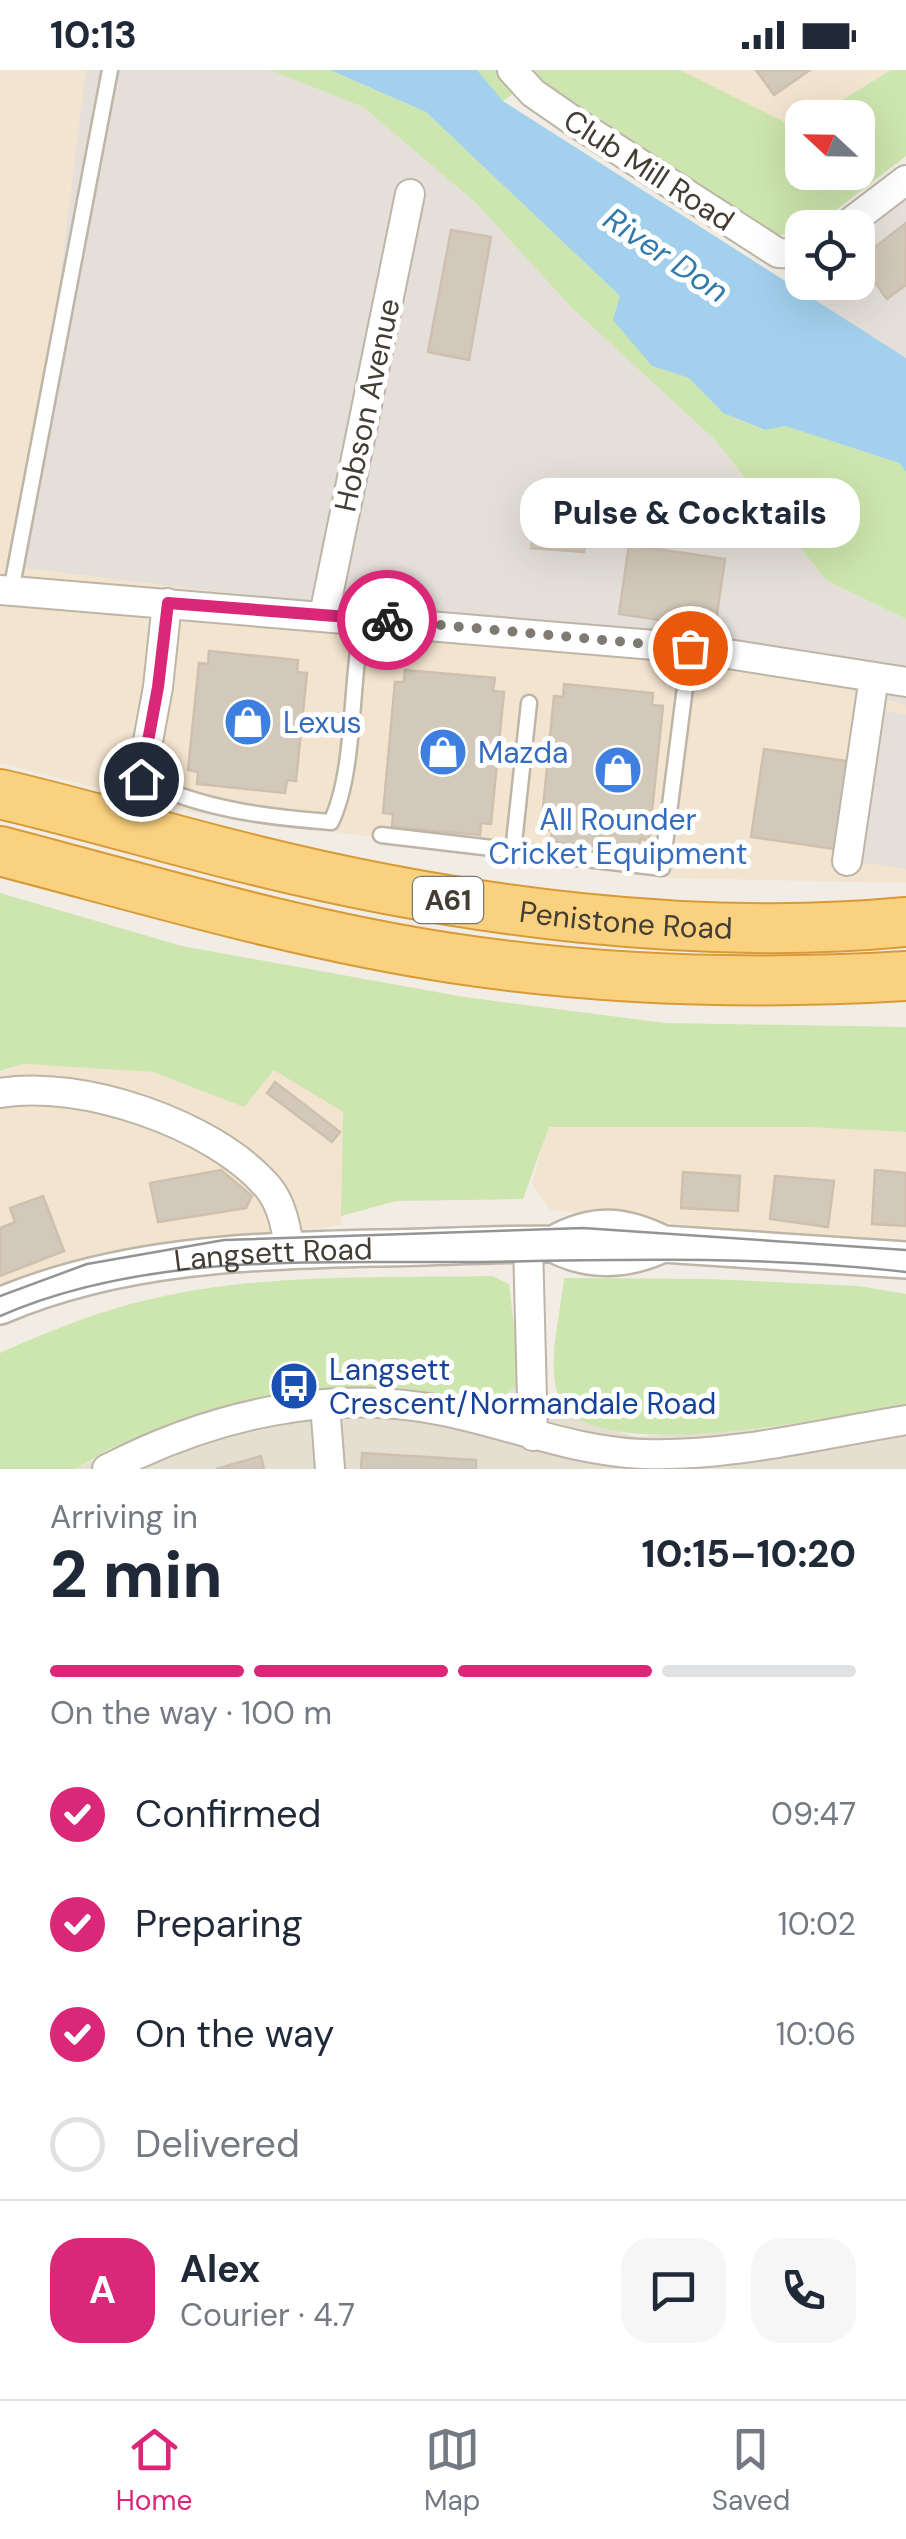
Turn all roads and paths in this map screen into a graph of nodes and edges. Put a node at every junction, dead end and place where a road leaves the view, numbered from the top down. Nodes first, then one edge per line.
1 (110, 70) edge
2 (512, 70) edge
3 (906, 180) edge
4 (410, 194) dead end
5 (867, 210) edge
6 (785, 254) edge
7 (6, 590) edge
8 (168, 603) junction
9 (324, 615) junction
10 (362, 618) junction
11 (690, 648) junction
12 (874, 676) junction
13 (906, 682) edge
14 (528, 703) dead end
15 (141, 779) joint
16 (0, 794) edge
17 (381, 835) dead end
18 (0, 851) edge
19 (512, 852) junction
20 (847, 860) dead end
21 (906, 922) edge
22 (906, 976) edge
23 (0, 1093) edge
24 (541, 1244) junction
25 (290, 1250) junction
26 (906, 1260) edge
27 (0, 1306) edge
28 (325, 1404) junction
29 (906, 1420) edge
30 (906, 1432) edge
31 (533, 1436) junction
32 (644, 1462) edge
33 (107, 1469) edge
34 (330, 1469) edge

1 - 7 lane
2 - 6 street, Club Mill Road
3 - 5 street
4 - 9 street, Hobson Avenue
7 - 8 street
8 - 9 street
8 - 15 street
9 - 10 street
10 - 11 street
10 - 15 lane
11 - 12 street
11 - 19 lane
12 - 13 street
12 - 20 street
14 - 19 lane
16 - 21 highway, Penistone Road / A61
17 - 19 lane
18 - 22 highway, Penistone Road / A61
23 - 25 street
24 - 25 street, Langsett Road
24 - 26 street, Langsett Road
24 - 31 street
25 - 27 street, Langsett Road
28 - 31 street
28 - 33 street
28 - 34 street
29 - 30 street
29 - 32 street
31 - 32 street

